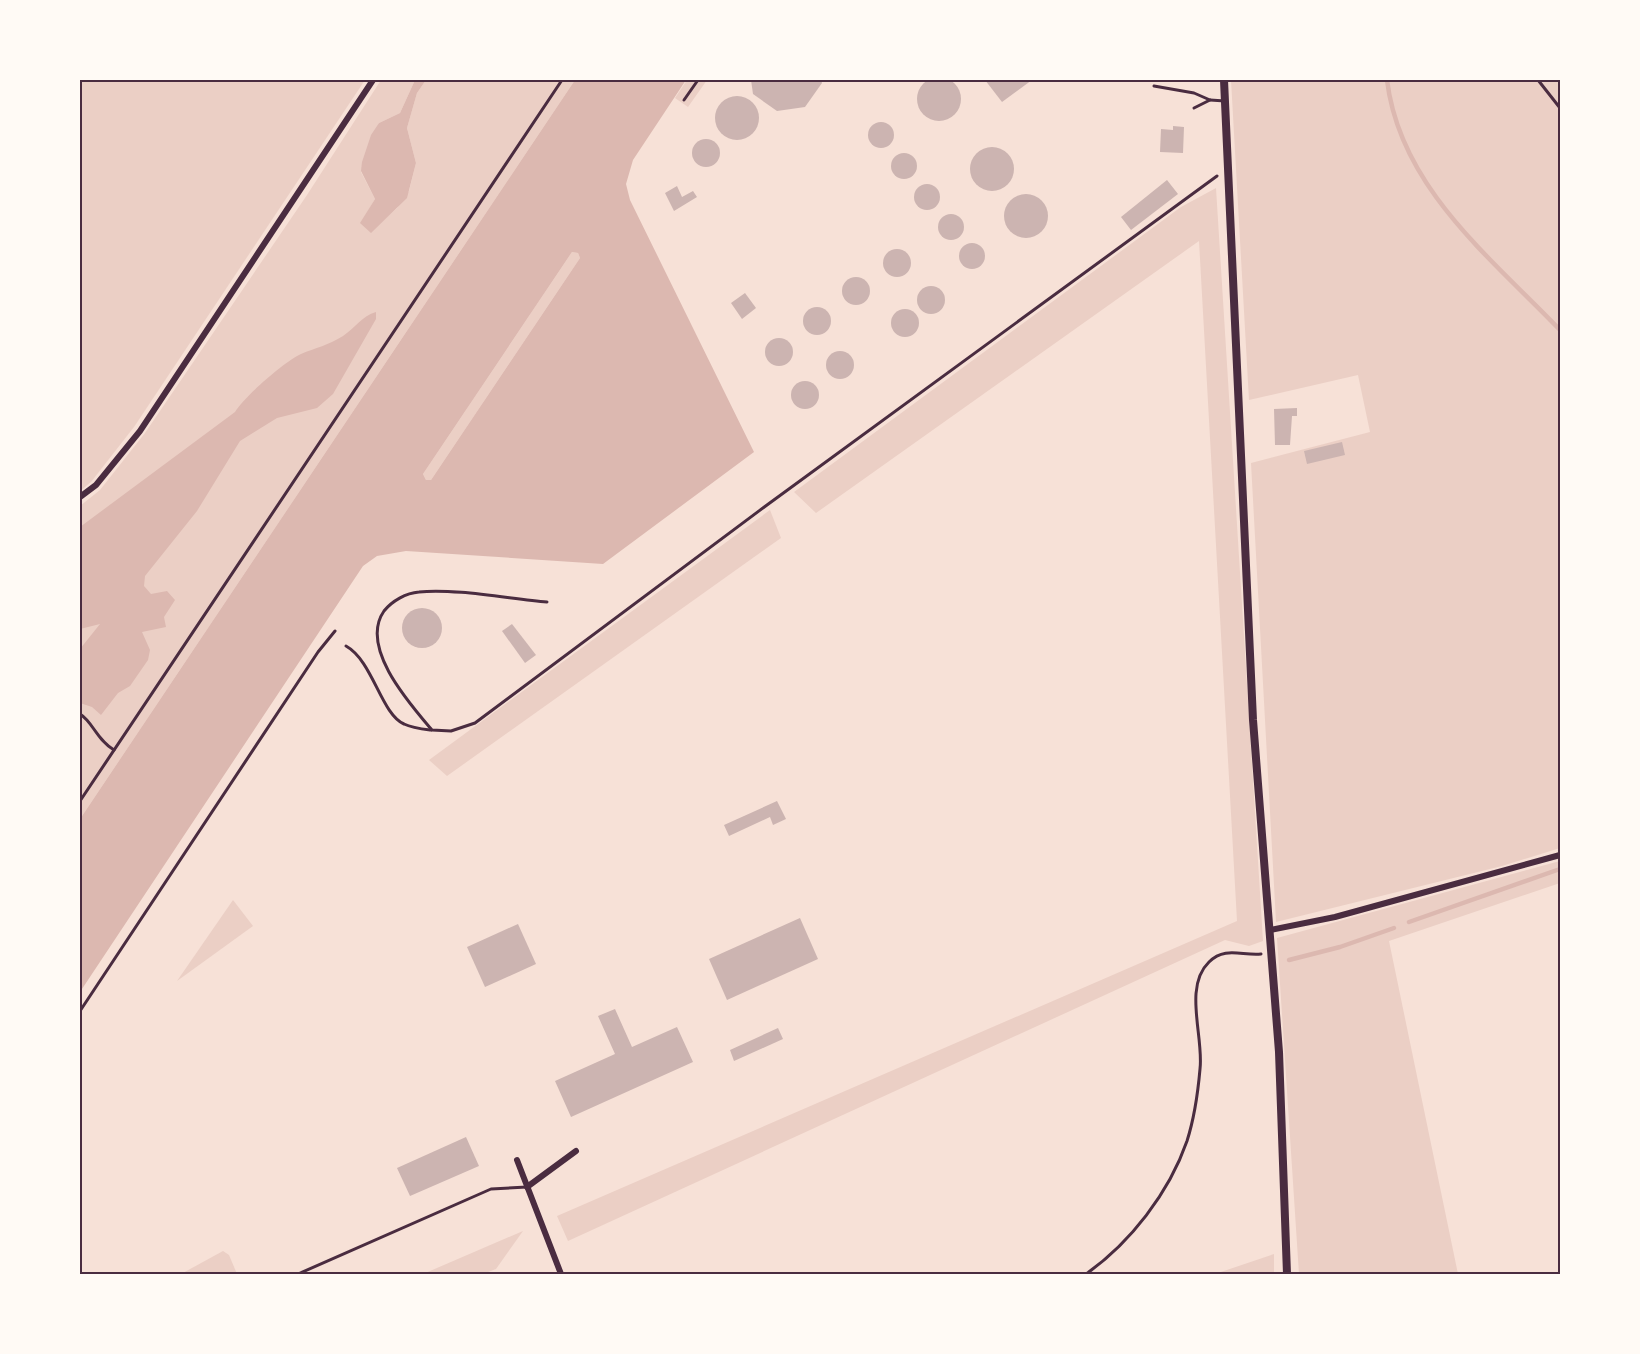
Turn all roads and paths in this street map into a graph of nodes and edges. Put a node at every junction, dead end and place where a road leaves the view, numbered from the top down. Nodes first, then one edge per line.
1 (373, 80) edge
2 (562, 80) edge
3 (698, 80) edge
4 (1224, 80) edge
5 (1538, 80) edge
6 (1154, 86) dead end
7 (684, 100) dead end
8 (1210, 100) junction
9 (1225, 101) junction
10 (1194, 108) dead end
11 (1560, 108) edge
12 (1228, 174) junction
13 (80, 497) edge
14 (547, 602) dead end
15 (335, 632) dead end
16 (346, 646) dead end
17 (80, 714) edge
18 (432, 730) junction
19 (114, 750) junction
20 (80, 801) edge
21 (1560, 855) edge
22 (1270, 930) junction
23 (1272, 953) junction
24 (80, 1011) edge
25 (576, 1151) dead end
26 (517, 1160) dead end
27 (527, 1187) junction
28 (298, 1275) edge
29 (561, 1275) edge
30 (1086, 1275) edge
31 (1287, 1275) edge

1 - 13 street
2 - 19 path
3 - 7 path
4 - 9 street
5 - 11 path
6 - 8 lane
8 - 9 lane
8 - 10 lane
9 - 12 street
12 - 18 path
12 - 22 street
14 - 18 path
15 - 24 path
16 - 18 path
17 - 19 path
19 - 20 path
21 - 22 street
22 - 23 street
23 - 30 path
23 - 31 street
25 - 27 street
26 - 27 street
27 - 28 lane
27 - 29 street

